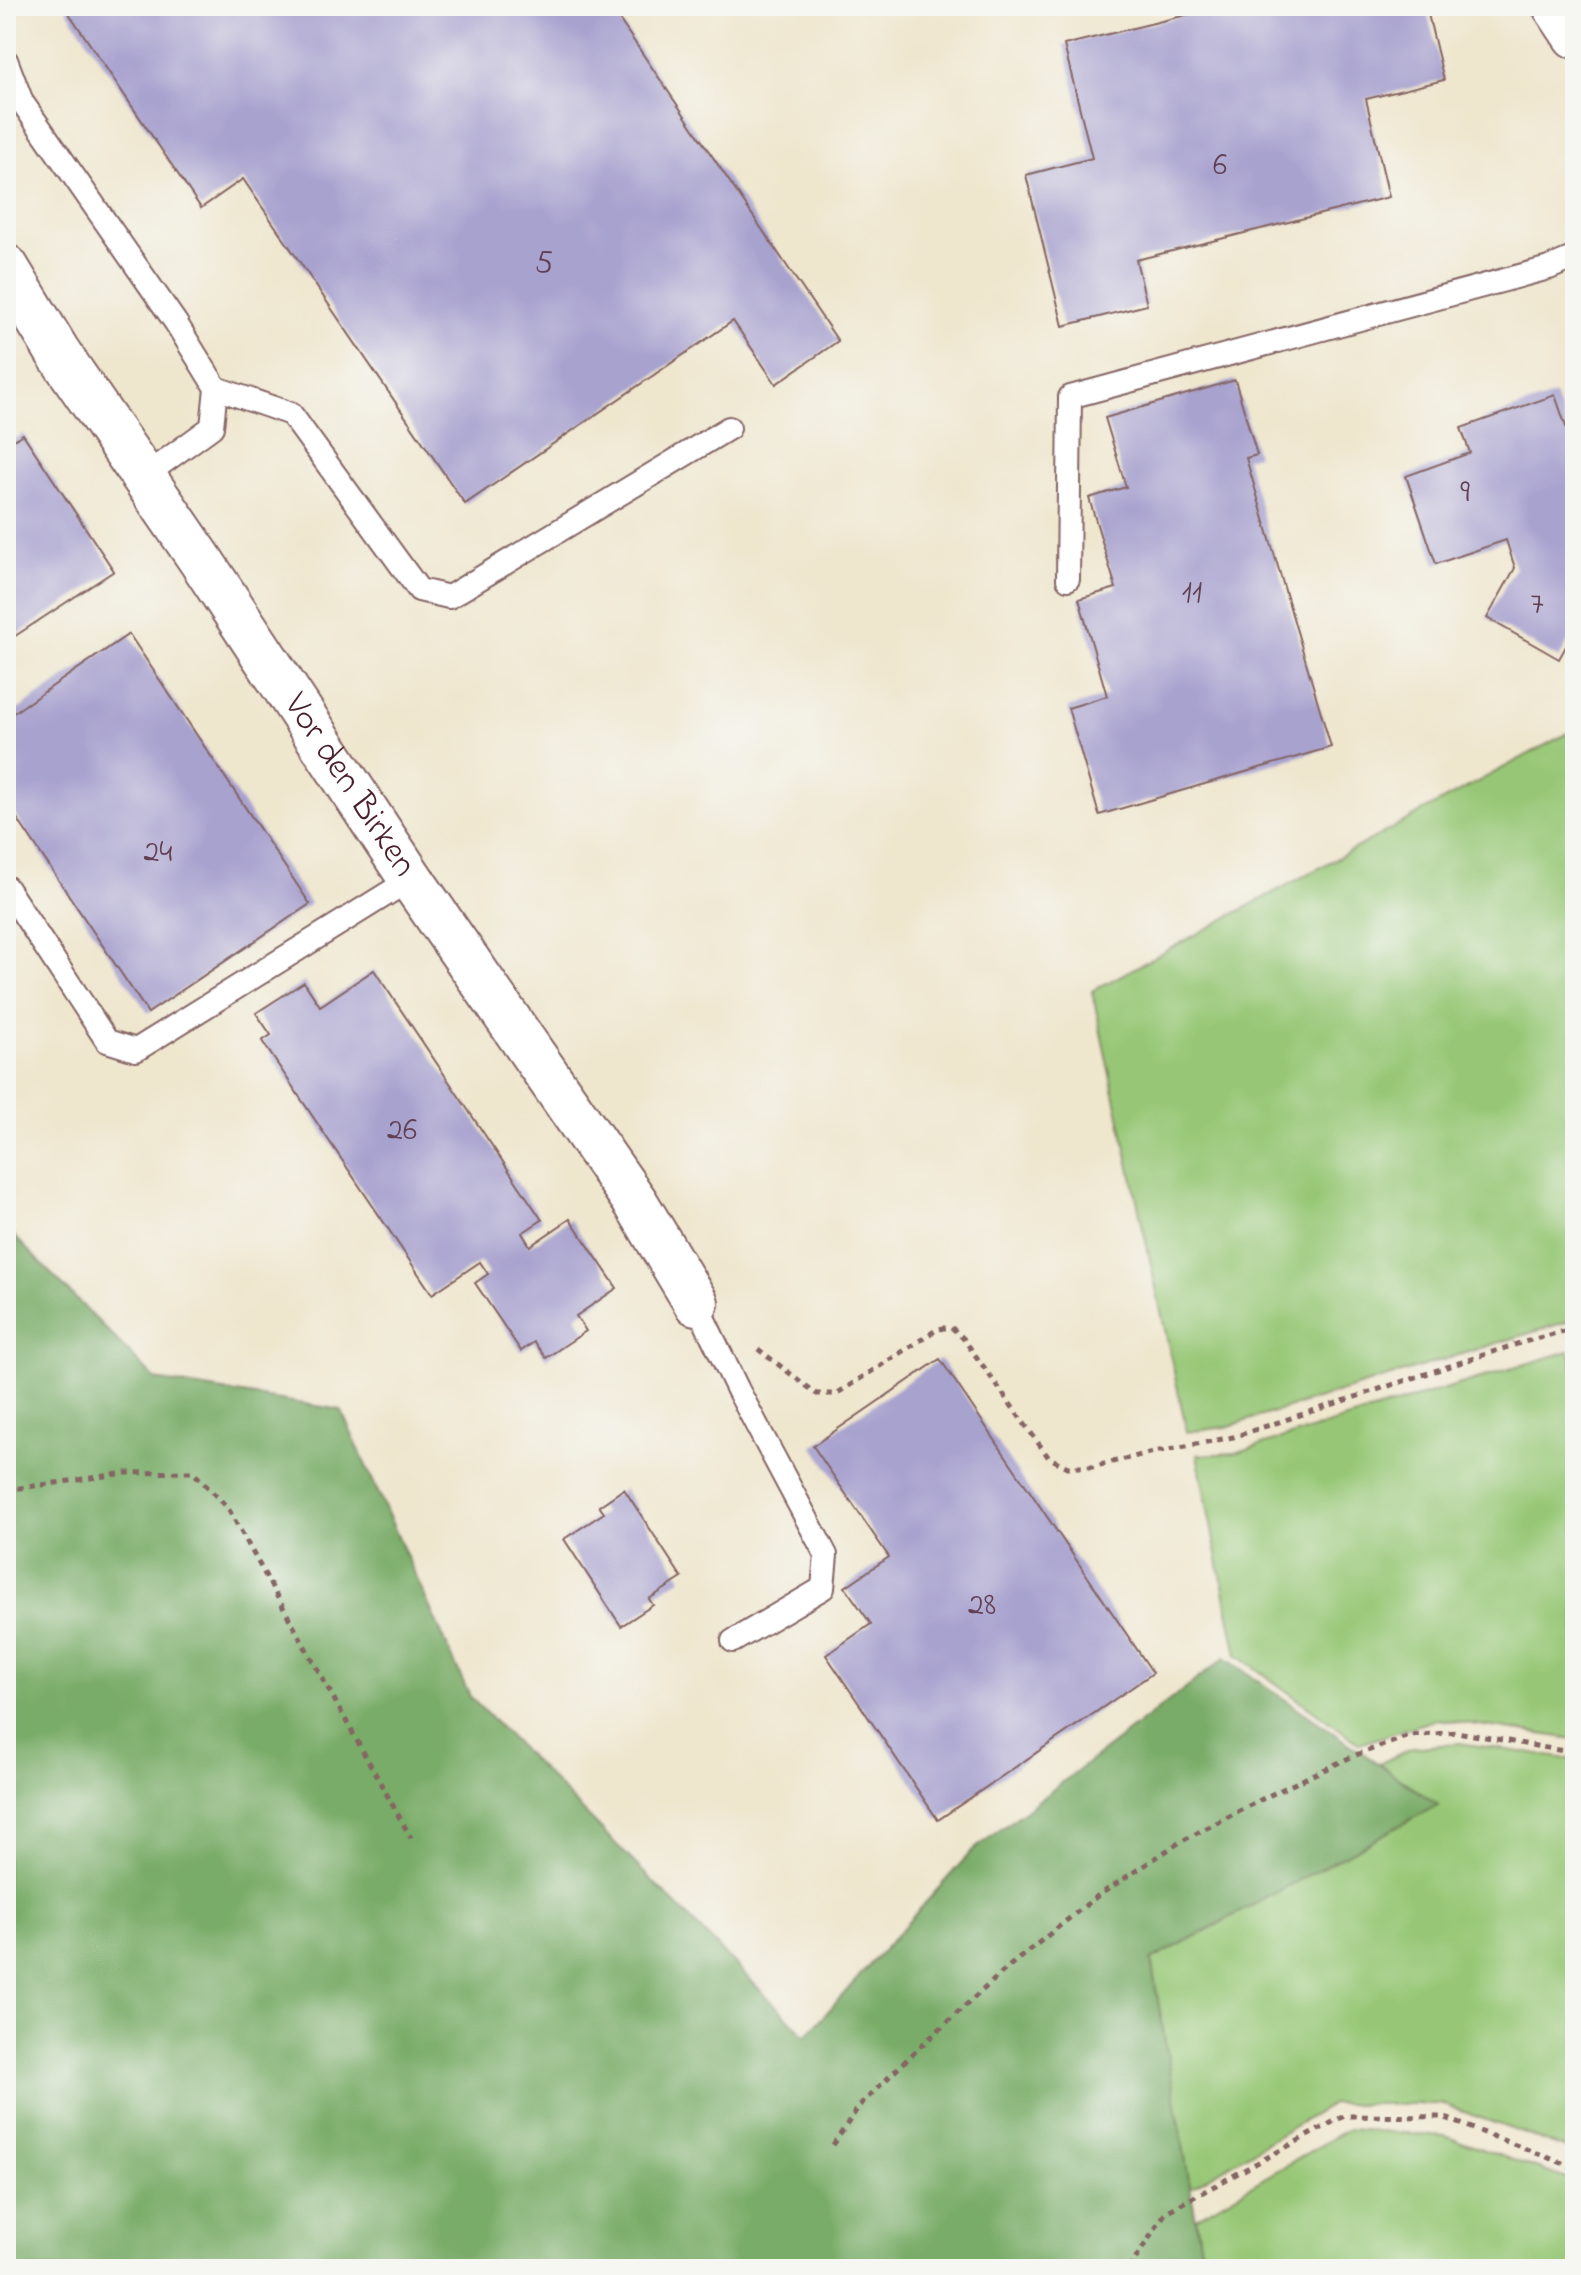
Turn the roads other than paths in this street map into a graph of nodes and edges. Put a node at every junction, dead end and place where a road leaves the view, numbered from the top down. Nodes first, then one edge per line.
1 (1555, 6) edge
2 (1575, 36) edge
3 (6, 60) edge
4 (1575, 257) edge
5 (6, 267) edge
6 (216, 388) junction
7 (729, 428) dead end
8 (143, 477) junction
9 (1068, 579) dead end
10 (411, 879) junction
11 (6, 887) edge
12 (696, 1303) joint
13 (733, 1641) dead end

1 - 2 street
3 - 6 lane
4 - 9 lane
5 - 8 street, Vor den Birken
6 - 7 lane
6 - 8 lane
8 - 10 street, Vor den Birken
10 - 11 lane
10 - 12 street, Vor den Birken
12 - 13 lane

